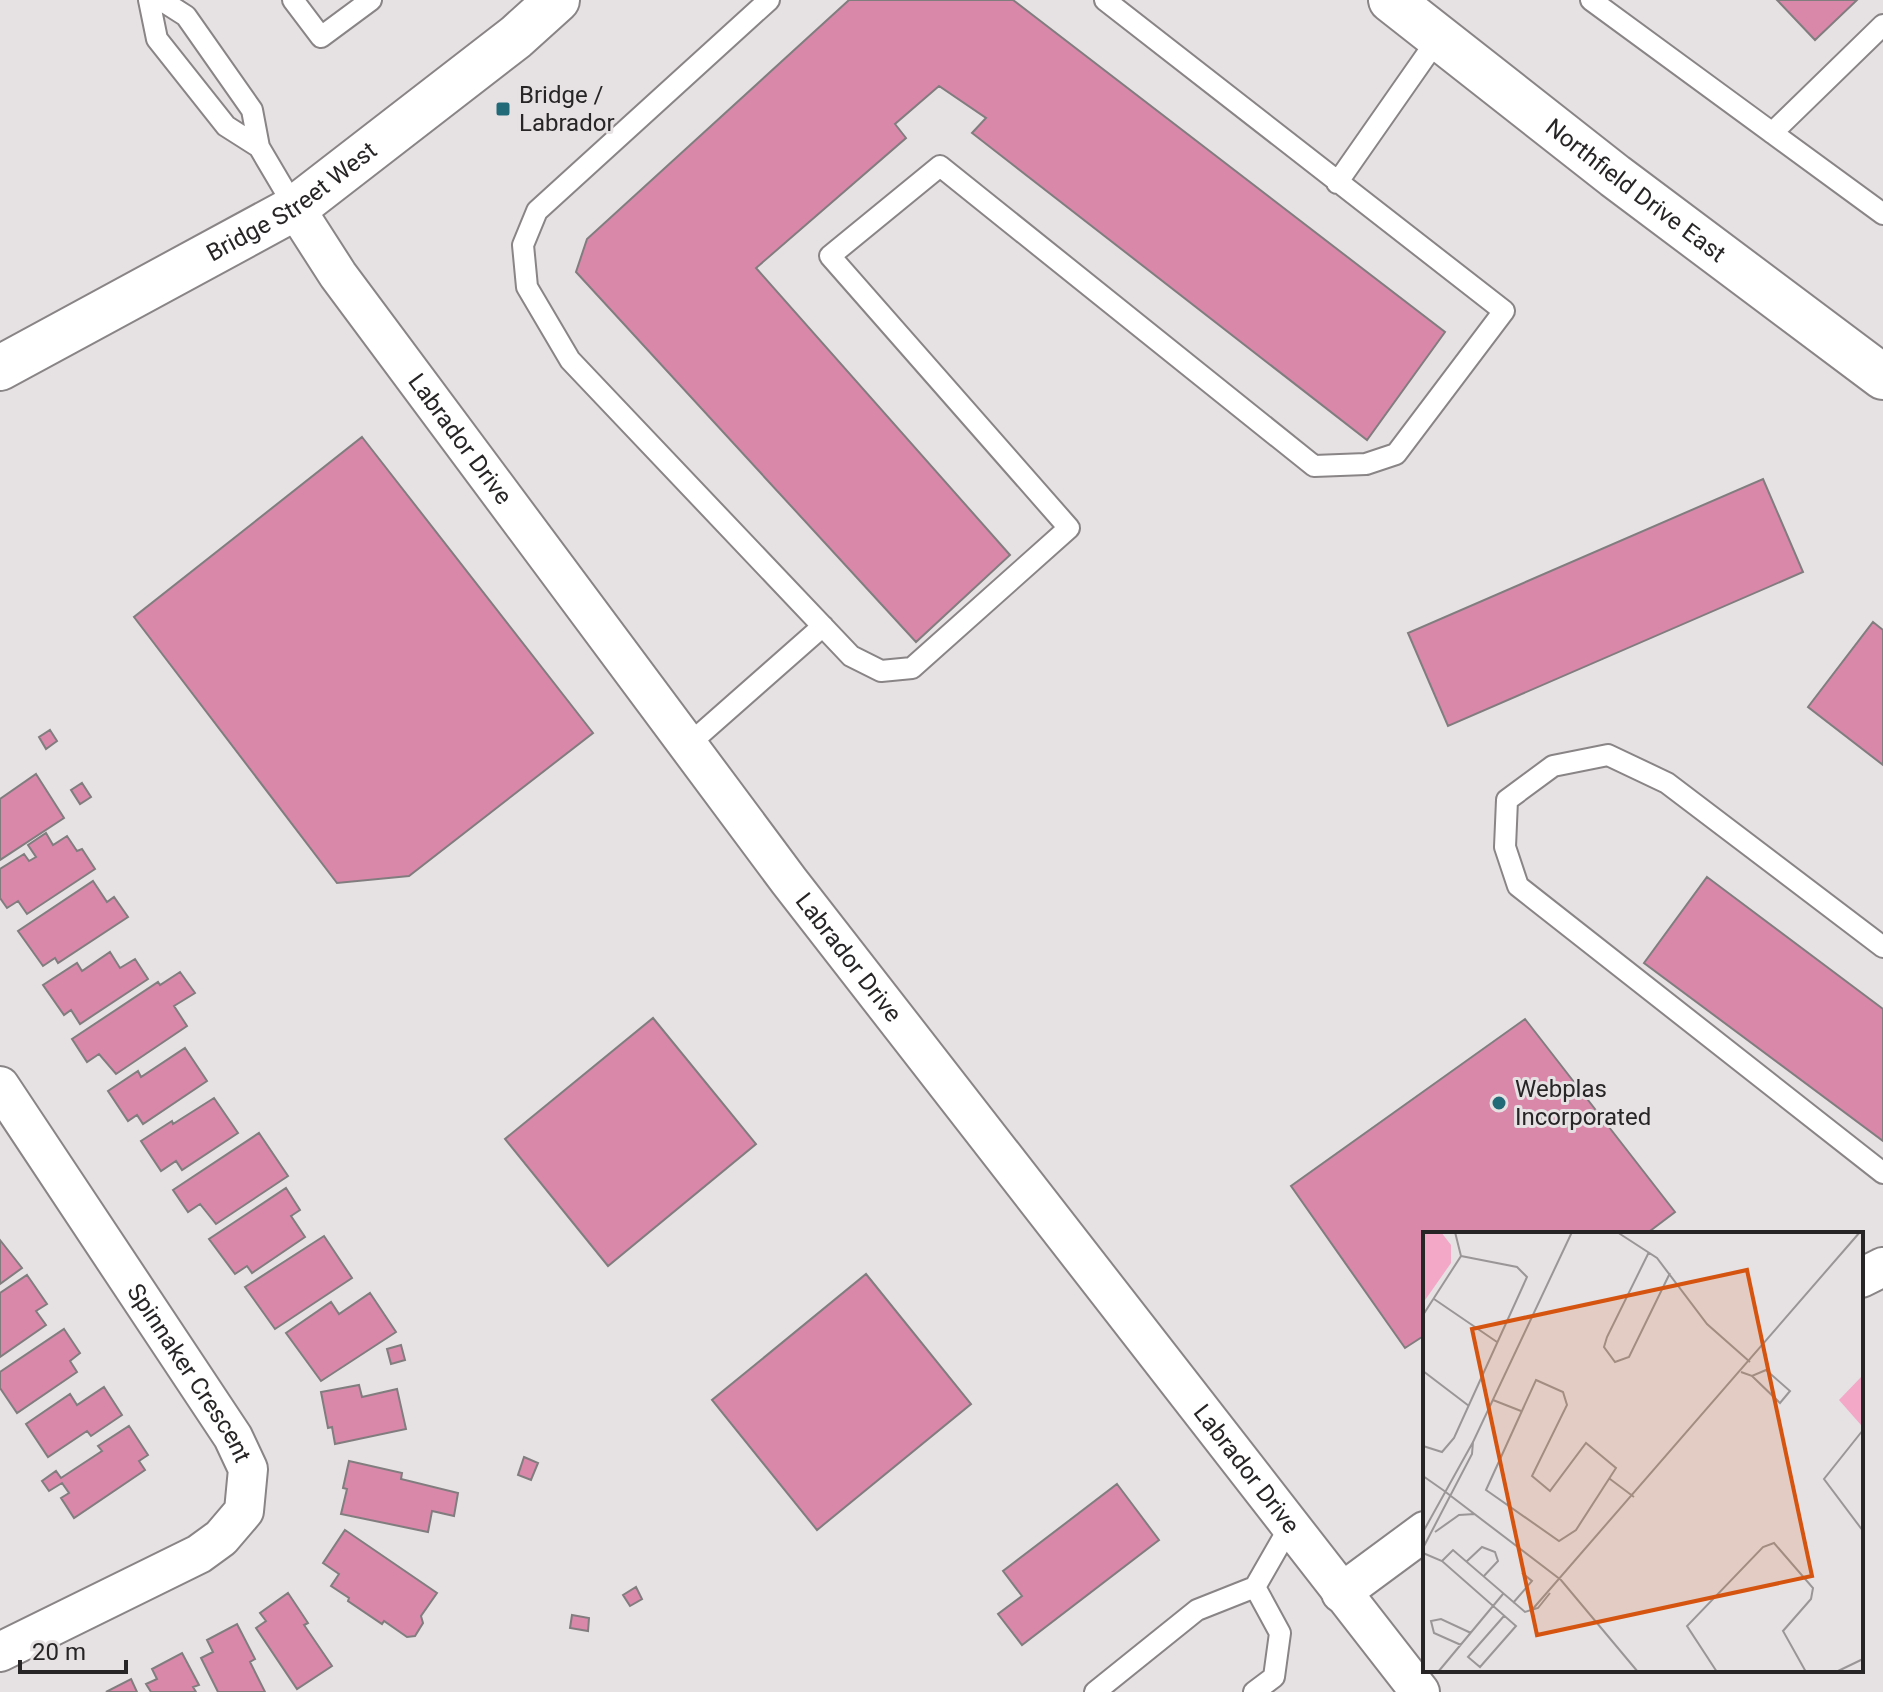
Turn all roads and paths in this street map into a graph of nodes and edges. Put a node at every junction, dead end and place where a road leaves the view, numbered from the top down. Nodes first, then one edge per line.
1 (149, 0) edge
2 (161, 0) edge
3 (293, 0) edge
4 (371, 0) edge
5 (557, 0) edge
6 (769, 0) edge
7 (1105, 0) edge
8 (1391, 0) edge
9 (1591, 0) edge
10 (1883, 25) edge
11 (1439, 37) junction
12 (1772, 133) junction
13 (259, 147) junction
14 (1337, 183) junction
15 (295, 208) junction
16 (1883, 214) edge
17 (0, 368) edge
18 (1883, 377) edge
19 (823, 626) junction
20 (688, 745) junction
21 (1883, 947) edge
22 (0, 1086) edge
23 (1883, 1173) edge
24 (1883, 1267) edge
25 (1863, 1277) edge
26 (1290, 1526) junction
27 (1423, 1532) edge
28 (1255, 1587) junction
29 (1341, 1593) junction
30 (0, 1652) edge
31 (1095, 1692) edge
32 (1254, 1692) edge
33 (1420, 1692) edge

1 - 13 lane
2 - 13 lane
3 - 4 lane
5 - 15 main road, Bridge Street West
6 - 19 lane
7 - 14 lane
8 - 11 main road, Northfield Drive East
9 - 12 lane
10 - 12 lane
11 - 14 lane
11 - 18 main road, Northfield Drive East
12 - 16 lane
13 - 15 lane
14 - 19 lane
15 - 17 main road, Bridge Street West
15 - 20 street, Labrador Drive
19 - 20 lane
20 - 26 street, Labrador Drive
21 - 23 lane
22 - 30 street, Spinnaker Crescent
24 - 25 street
26 - 28 lane
26 - 29 street, Labrador Drive
27 - 29 street
28 - 31 lane
28 - 32 lane
29 - 33 street, Labrador Drive

